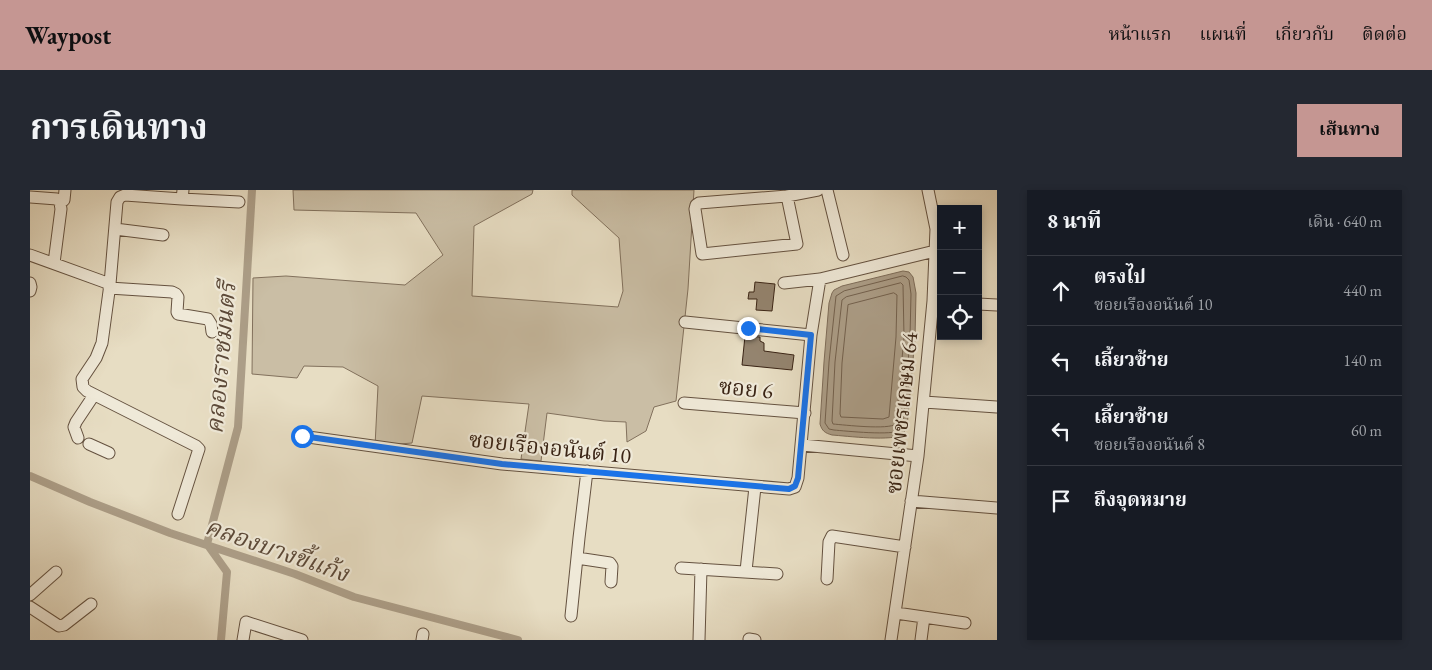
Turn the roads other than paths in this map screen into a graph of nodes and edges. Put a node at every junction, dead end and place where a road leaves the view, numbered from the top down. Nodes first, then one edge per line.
1 (65, 190) edge
2 (818, 190) edge
3 (827, 190) edge
4 (928, 190) edge
5 (183, 194) edge
6 (787, 196) junction
7 (30, 197) edge
8 (239, 202) dead end
9 (60, 203) junction
10 (115, 229) junction
11 (163, 235) dead end
12 (935, 251) junction
13 (30, 255) edge
14 (844, 255) dead end
15 (54, 263) junction
16 (820, 280) junction
17 (784, 282) dead end
18 (30, 283) edge
19 (109, 286) junction
20 (30, 291) edge
21 (937, 301) edge
22 (982, 304) edge
23 (997, 305) edge
24 (685, 322) dead end
25 (212, 332) dead end
26 (811, 335) junction
27 (94, 394) junction
28 (924, 402) junction
29 (684, 403) dead end
30 (997, 407) edge
31 (805, 413) junction
32 (302, 436) dead end
33 (78, 438) dead end
34 (89, 444) dead end
35 (802, 445) junction
36 (108, 453) dead end
37 (918, 456) junction
38 (588, 471) junction
39 (755, 487) junction
40 (911, 501) junction
41 (997, 508) edge
42 (178, 514) dead end
43 (905, 547) junction
44 (577, 558) junction
45 (681, 568) dead end
46 (701, 569) junction
47 (746, 571) junction
48 (56, 572) dead end
49 (777, 574) dead end
50 (827, 579) dead end
51 (611, 582) dead end
52 (30, 595) edge
53 (90, 604) dead end
54 (30, 607) edge
55 (896, 613) junction
56 (571, 616) dead end
57 (924, 617) junction
58 (965, 623) dead end
59 (244, 640) edge
60 (302, 640) edge
61 (699, 640) edge
62 (891, 640) edge
63 (921, 640) edge

1 - 9 street
2 - 6 street
3 - 14 street
4 - 12 street, ซอยเพชรเกษม 64
5 - 8 street
5 - 10 street
6 - 6 street
7 - 9 street
9 - 15 street
10 - 11 street
10 - 19 street
12 - 16 street
12 - 21 street, ซอยเพชรเกษม 64
13 - 15 street
15 - 19 street
16 - 17 street
16 - 26 street
18 - 20 street
19 - 25 street
19 - 27 street
21 - 28 street, ซอยเพชรเกษม 64
22 - 23 street
24 - 26 street
26 - 31 street
27 - 33 street
27 - 42 street
28 - 30 street
28 - 37 street, ซอยเพชรเกษม 64
29 - 31 street, ซอย 6
31 - 35 street
32 - 38 street, ซอยเรืองอนันต์ 10
34 - 36 street
35 - 37 street
35 - 39 street, ซอยเรืองอนันต์ 10
37 - 40 street, ซอยเพชรเกษม 64
38 - 39 street, ซอยเรืองอนันต์ 10
38 - 44 street
39 - 47 street
40 - 41 street
40 - 43 street, ซอยเพชรเกษม 64
43 - 50 street
43 - 55 street, ซอยเพชรเกษม 64
44 - 51 street
44 - 56 street
45 - 46 street
46 - 47 street
46 - 61 street
47 - 49 street
48 - 52 street
53 - 54 street
55 - 57 street
55 - 62 street, ซอยเพชรเกษม 64
57 - 58 street
57 - 63 street
59 - 60 street

